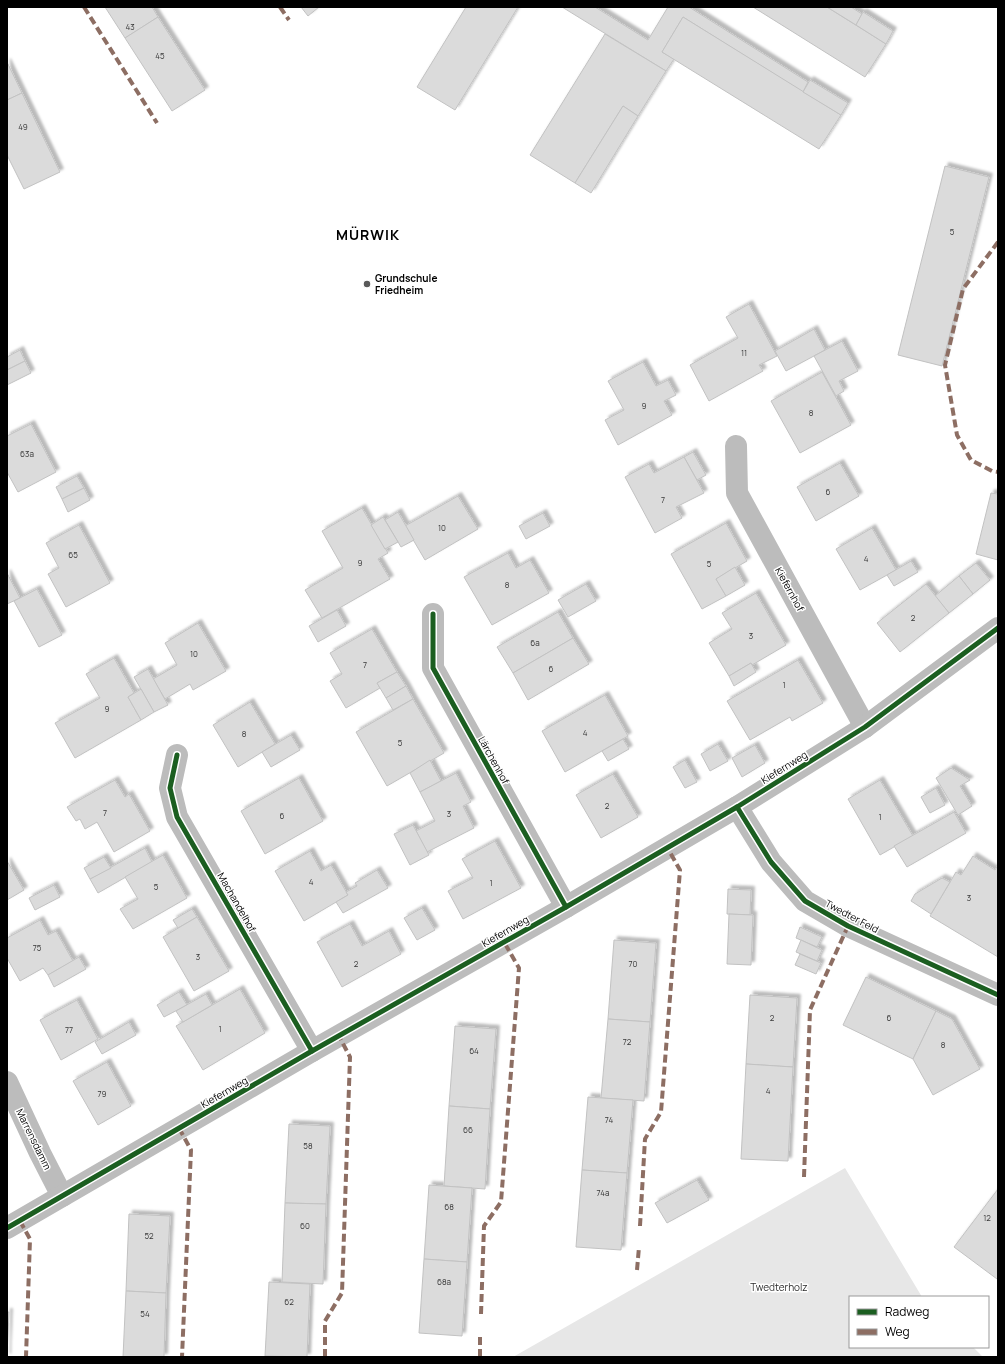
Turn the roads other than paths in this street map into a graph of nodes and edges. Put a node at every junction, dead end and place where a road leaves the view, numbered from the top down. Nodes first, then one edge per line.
1 (736, 446) dead end
2 (433, 614) dead end
3 (998, 628) edge
4 (865, 726) junction
5 (177, 755) dead end
6 (737, 807) junction
7 (566, 907) junction
8 (998, 995) edge
9 (312, 1051) junction
10 (7, 1082) edge
11 (62, 1196) junction
12 (7, 1228) edge

1 - 4 street, Kiefernhof
2 - 7 street, Lärchenhof
3 - 4 street, Kiefernweg
4 - 6 street, Kiefernweg
5 - 9 street, Machandelhof
6 - 7 street, Kiefernweg
6 - 8 street, Twedter Feld
7 - 9 street, Kiefernweg
9 - 11 street, Kiefernweg
10 - 11 street, Marrensdamm
11 - 12 street, Kiefernweg

